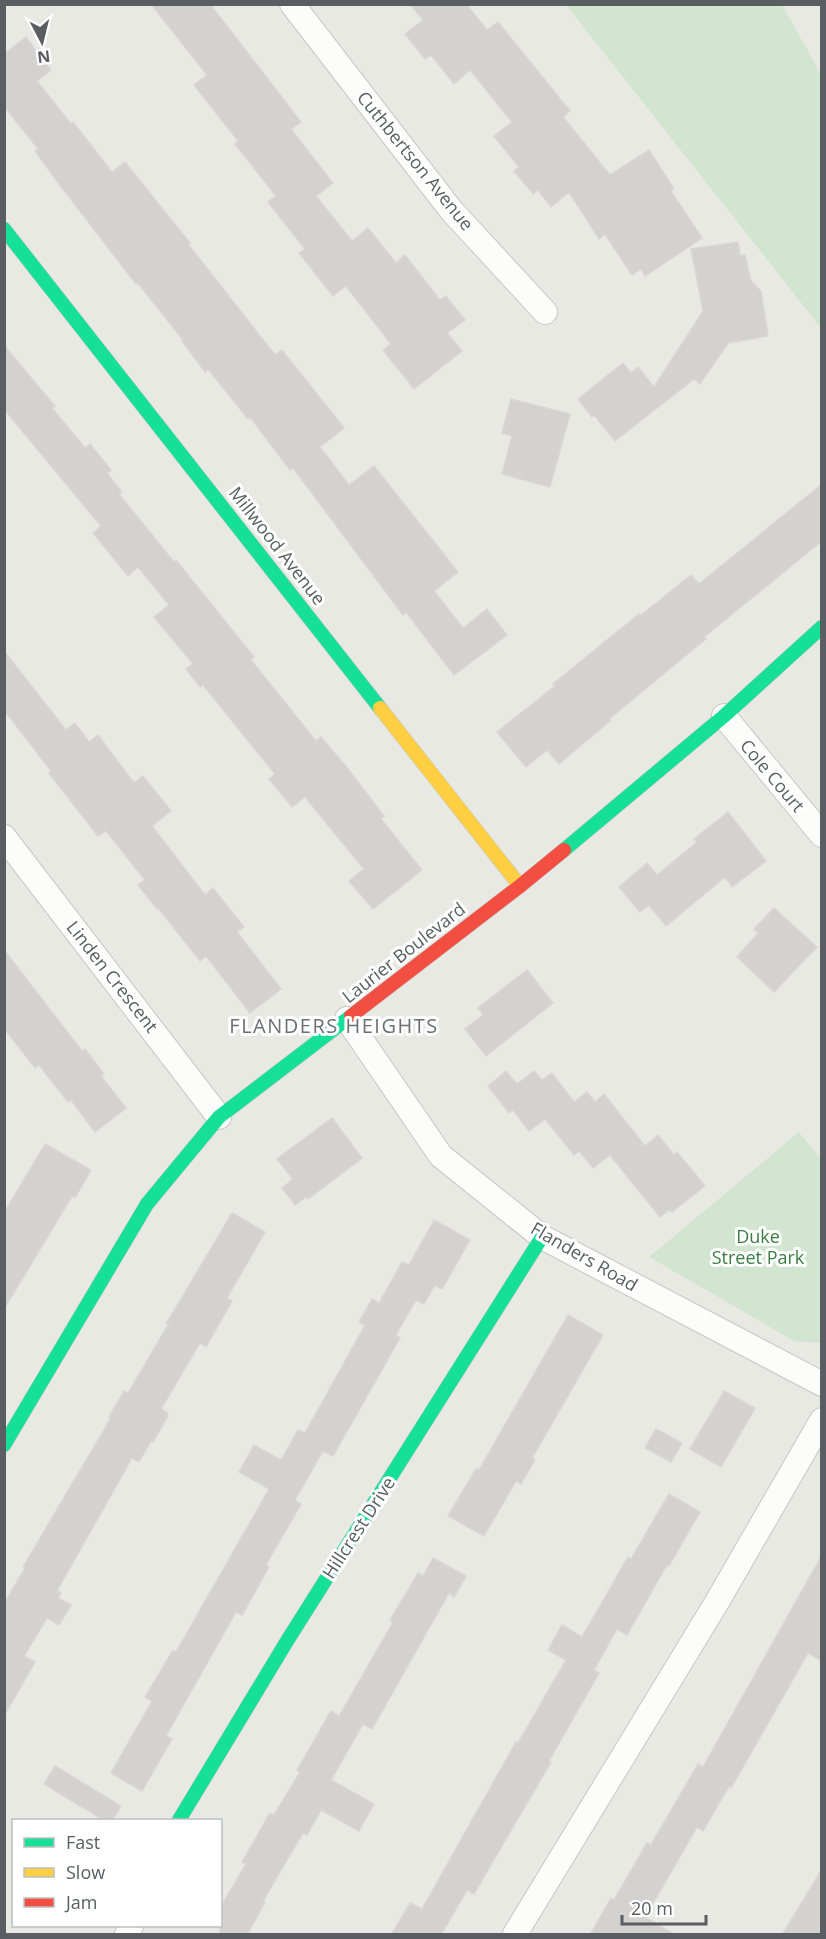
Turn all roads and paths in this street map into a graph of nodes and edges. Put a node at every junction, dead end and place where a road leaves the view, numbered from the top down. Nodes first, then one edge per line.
1 (292, 4) edge
2 (4, 229) edge
3 (545, 312) dead end
4 (822, 627) edge
5 (724, 716) junction
6 (822, 835) edge
7 (4, 837) edge
8 (520, 886) junction
9 (347, 1019) junction
10 (219, 1117) junction
11 (542, 1237) junction
12 (822, 1384) edge
13 (822, 1420) edge
14 (4, 1444) edge
15 (180, 1819) edge
16 (515, 1935) edge

1 - 3 street, Cuthbertson Avenue
2 - 8 street, Millwood Avenue
4 - 5 street, Laurier Boulevard
5 - 6 street, Cole Court
5 - 8 street, Laurier Boulevard
7 - 10 street, Linden Crescent
8 - 9 street, Laurier Boulevard
9 - 10 street, Laurier Boulevard
9 - 11 street, Flanders Road
10 - 14 street, Laurier Boulevard
11 - 12 street, Flanders Road
11 - 15 street, Hillcrest Drive
13 - 16 street

